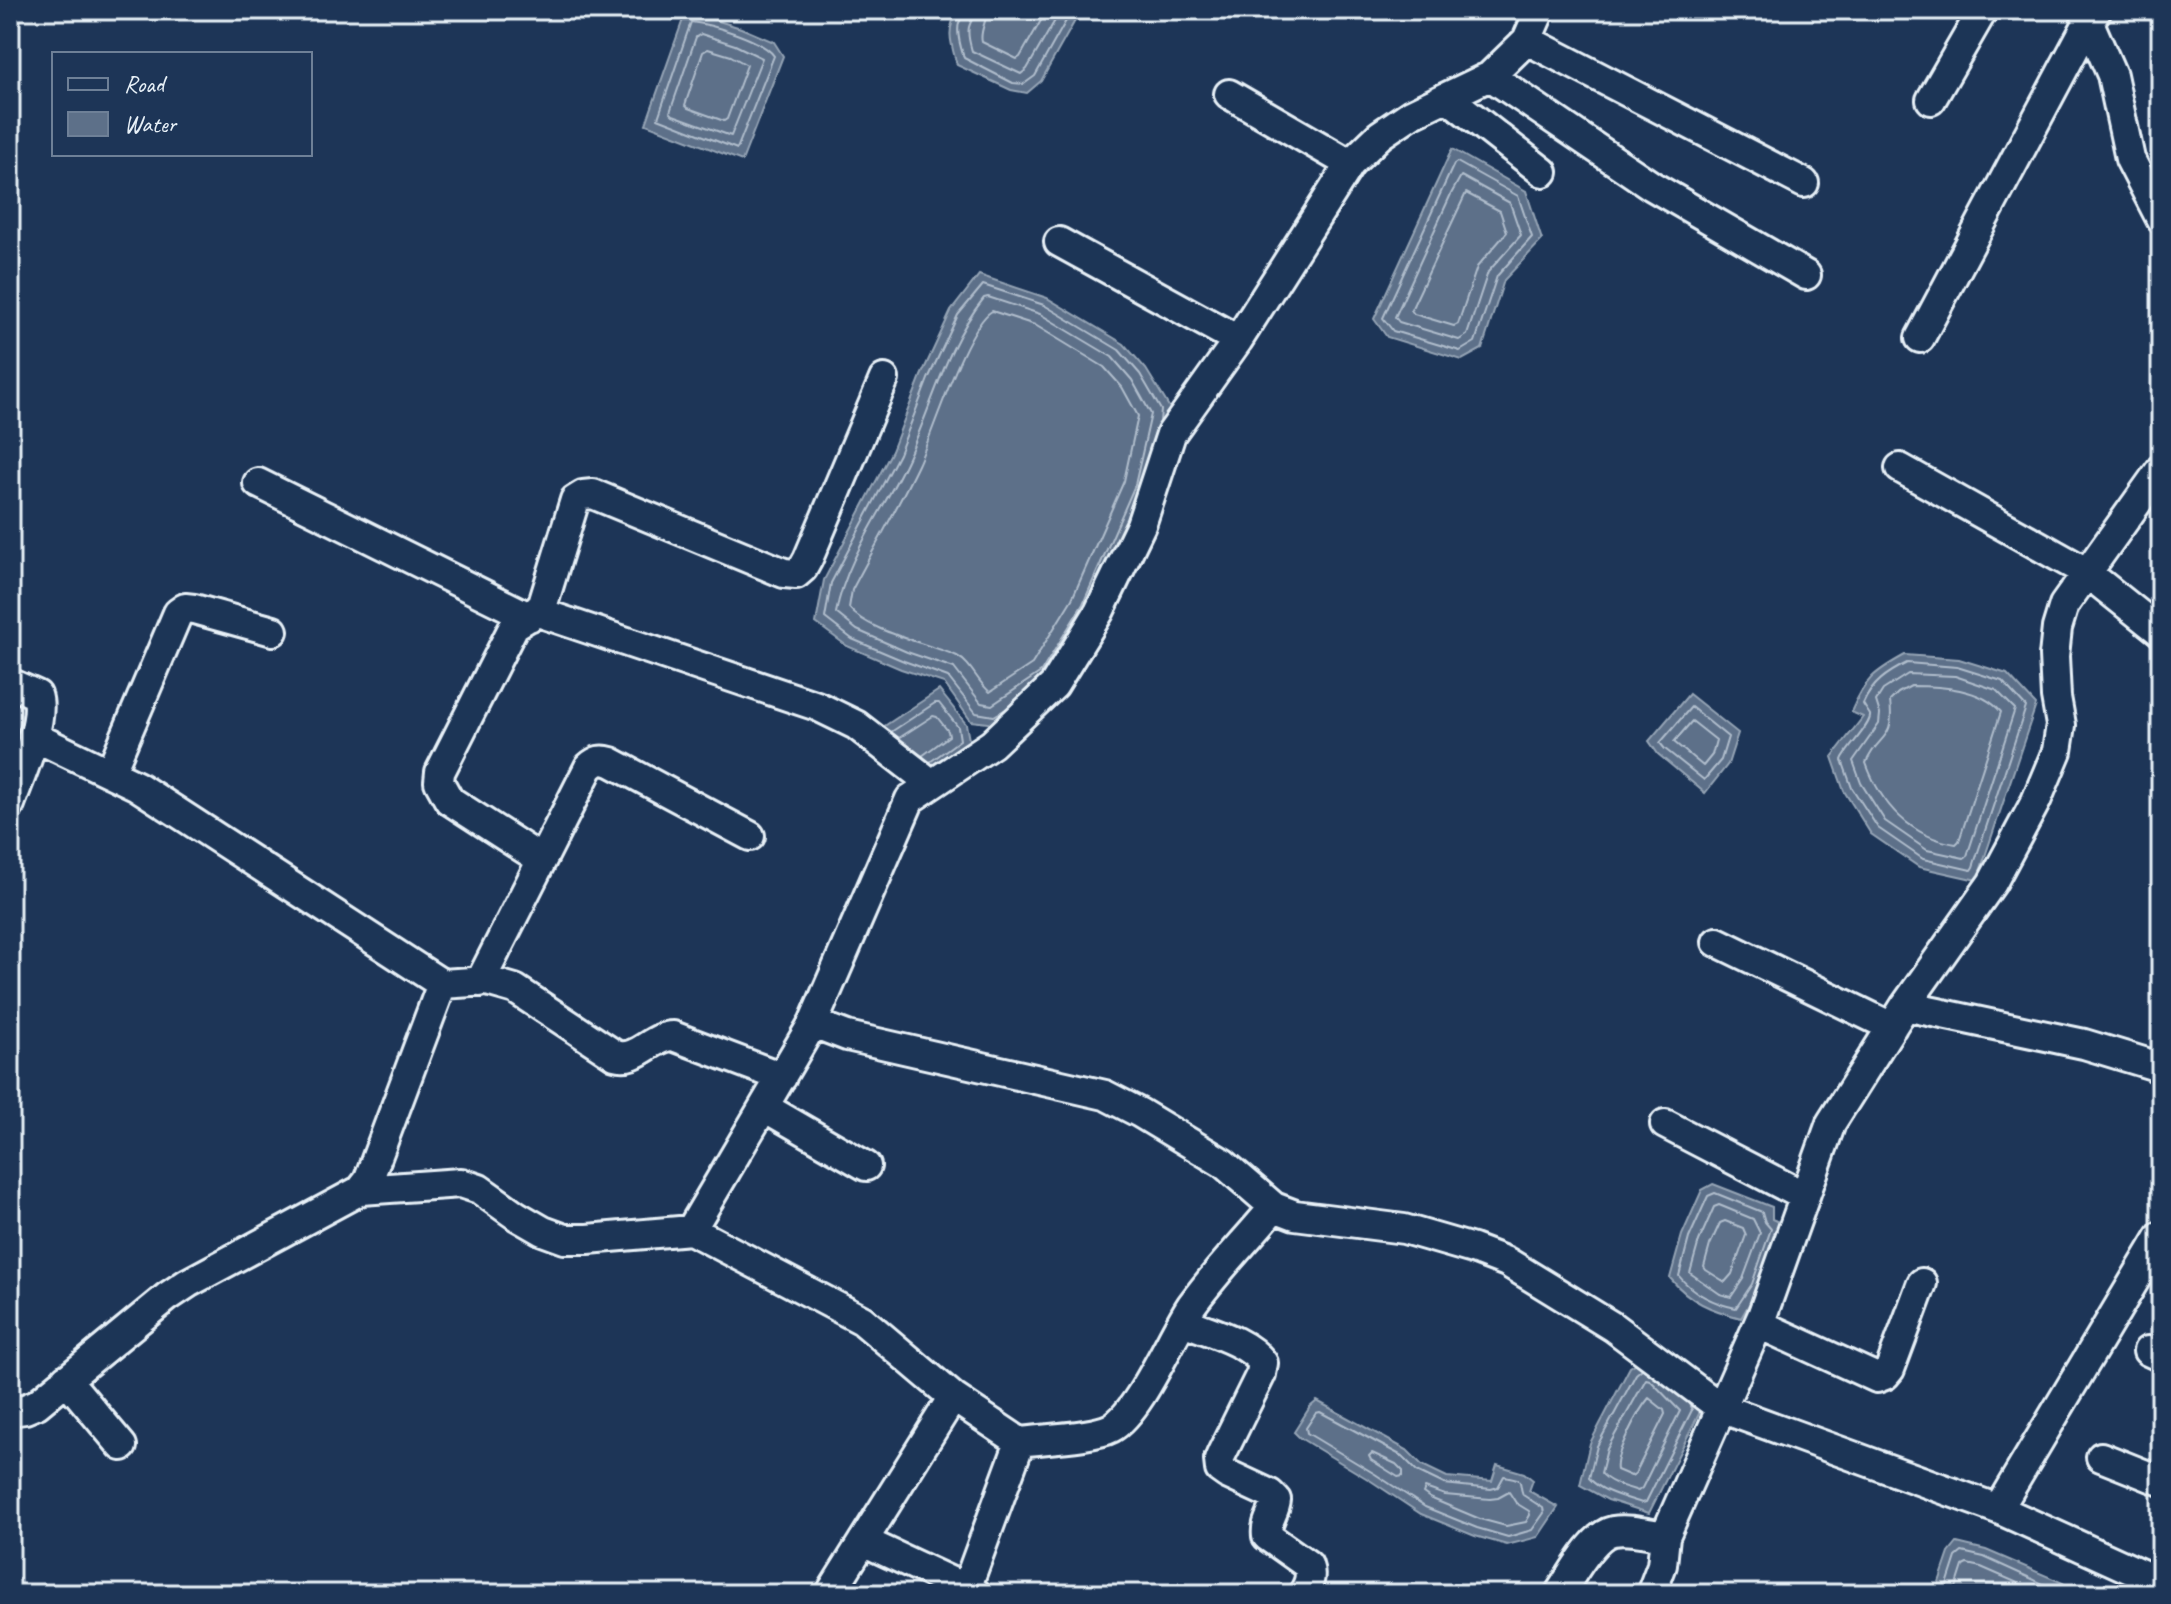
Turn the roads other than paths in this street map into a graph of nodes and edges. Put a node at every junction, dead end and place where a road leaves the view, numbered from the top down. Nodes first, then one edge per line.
1 (1540, 10) edge
2 (1983, 10) edge
3 (2089, 14) edge
4 (1527, 40) junction
5 (1490, 76) junction
6 (1229, 94) dead end
7 (1447, 97) junction
8 (1931, 100) dead end
9 (1350, 164) junction
10 (1543, 172) dead end
11 (1804, 183) dead end
12 (2161, 219) edge
13 (1059, 242) dead end
14 (1806, 275) dead end
15 (1920, 338) dead end
16 (1238, 340) junction
17 (884, 379) dead end
18 (1900, 468) dead end
19 (2161, 469) edge
20 (258, 483) dead end
21 (2086, 572) junction
22 (533, 615) junction
23 (273, 631) dead end
24 (2161, 632) edge
25 (10, 683) edge
26 (33, 736) junction
27 (16, 764) edge
28 (110, 773) junction
29 (932, 784) junction
30 (10, 804) edge
31 (750, 836) dead end
32 (542, 860) junction
33 (1717, 942) dead end
34 (480, 982) junction
35 (442, 984) junction
36 (1898, 1016) junction
37 (813, 1023) junction
38 (2158, 1061) edge
39 (782, 1077) junction
40 (764, 1107) junction
41 (1665, 1124) dead end
42 (866, 1166) dead end
43 (361, 1190) junction
44 (1804, 1196) junction
45 (1274, 1207) junction
46 (691, 1230) junction
47 (2161, 1236) edge
48 (1922, 1283) dead end
49 (1183, 1321) junction
50 (1759, 1324) junction
51 (66, 1379) junction
52 (953, 1397) junction
53 (1721, 1408) junction
54 (10, 1411) edge
55 (1020, 1442) junction
56 (122, 1446) dead end
57 (2101, 1457) dead end
58 (2161, 1481) edge
59 (1998, 1509) junction
60 (1665, 1536) junction
61 (863, 1541) junction
62 (2161, 1585) edge
63 (969, 1592) edge
64 (830, 1594) edge
65 (1303, 1594) edge
66 (1559, 1594) edge
67 (1651, 1594) edge
68 (2157, 1594) edge

1 - 4 street
2 - 8 street
3 - 12 street
3 - 15 street
4 - 5 street
4 - 11 street
5 - 7 street
5 - 14 street
6 - 9 street
7 - 9 street
7 - 10 street
9 - 16 street
13 - 16 street
16 - 29 street
17 - 22 street
18 - 21 street
19 - 21 street
20 - 22 street
21 - 24 street
21 - 36 street
22 - 29 street
22 - 32 street
23 - 28 street
25 - 26 street
26 - 27 street
26 - 28 street
27 - 30 street
28 - 35 street
29 - 37 street
31 - 32 street
32 - 34 street
33 - 36 street
34 - 35 street
34 - 39 street
35 - 43 street
36 - 38 street
36 - 44 street
37 - 39 street
37 - 45 street
39 - 40 street
40 - 42 street
40 - 46 street
41 - 44 street
43 - 46 street
43 - 51 street
44 - 50 street
45 - 49 street
45 - 53 street
46 - 52 street
47 - 59 street
48 - 50 street
49 - 55 street
49 - 65 street
50 - 53 street
51 - 54 street
51 - 56 street
52 - 55 street
52 - 61 street
53 - 59 street
53 - 60 street
55 - 63 street
57 - 58 street
59 - 62 street
60 - 66 street
60 - 67 street
61 - 63 street
61 - 64 street
62 - 68 street

